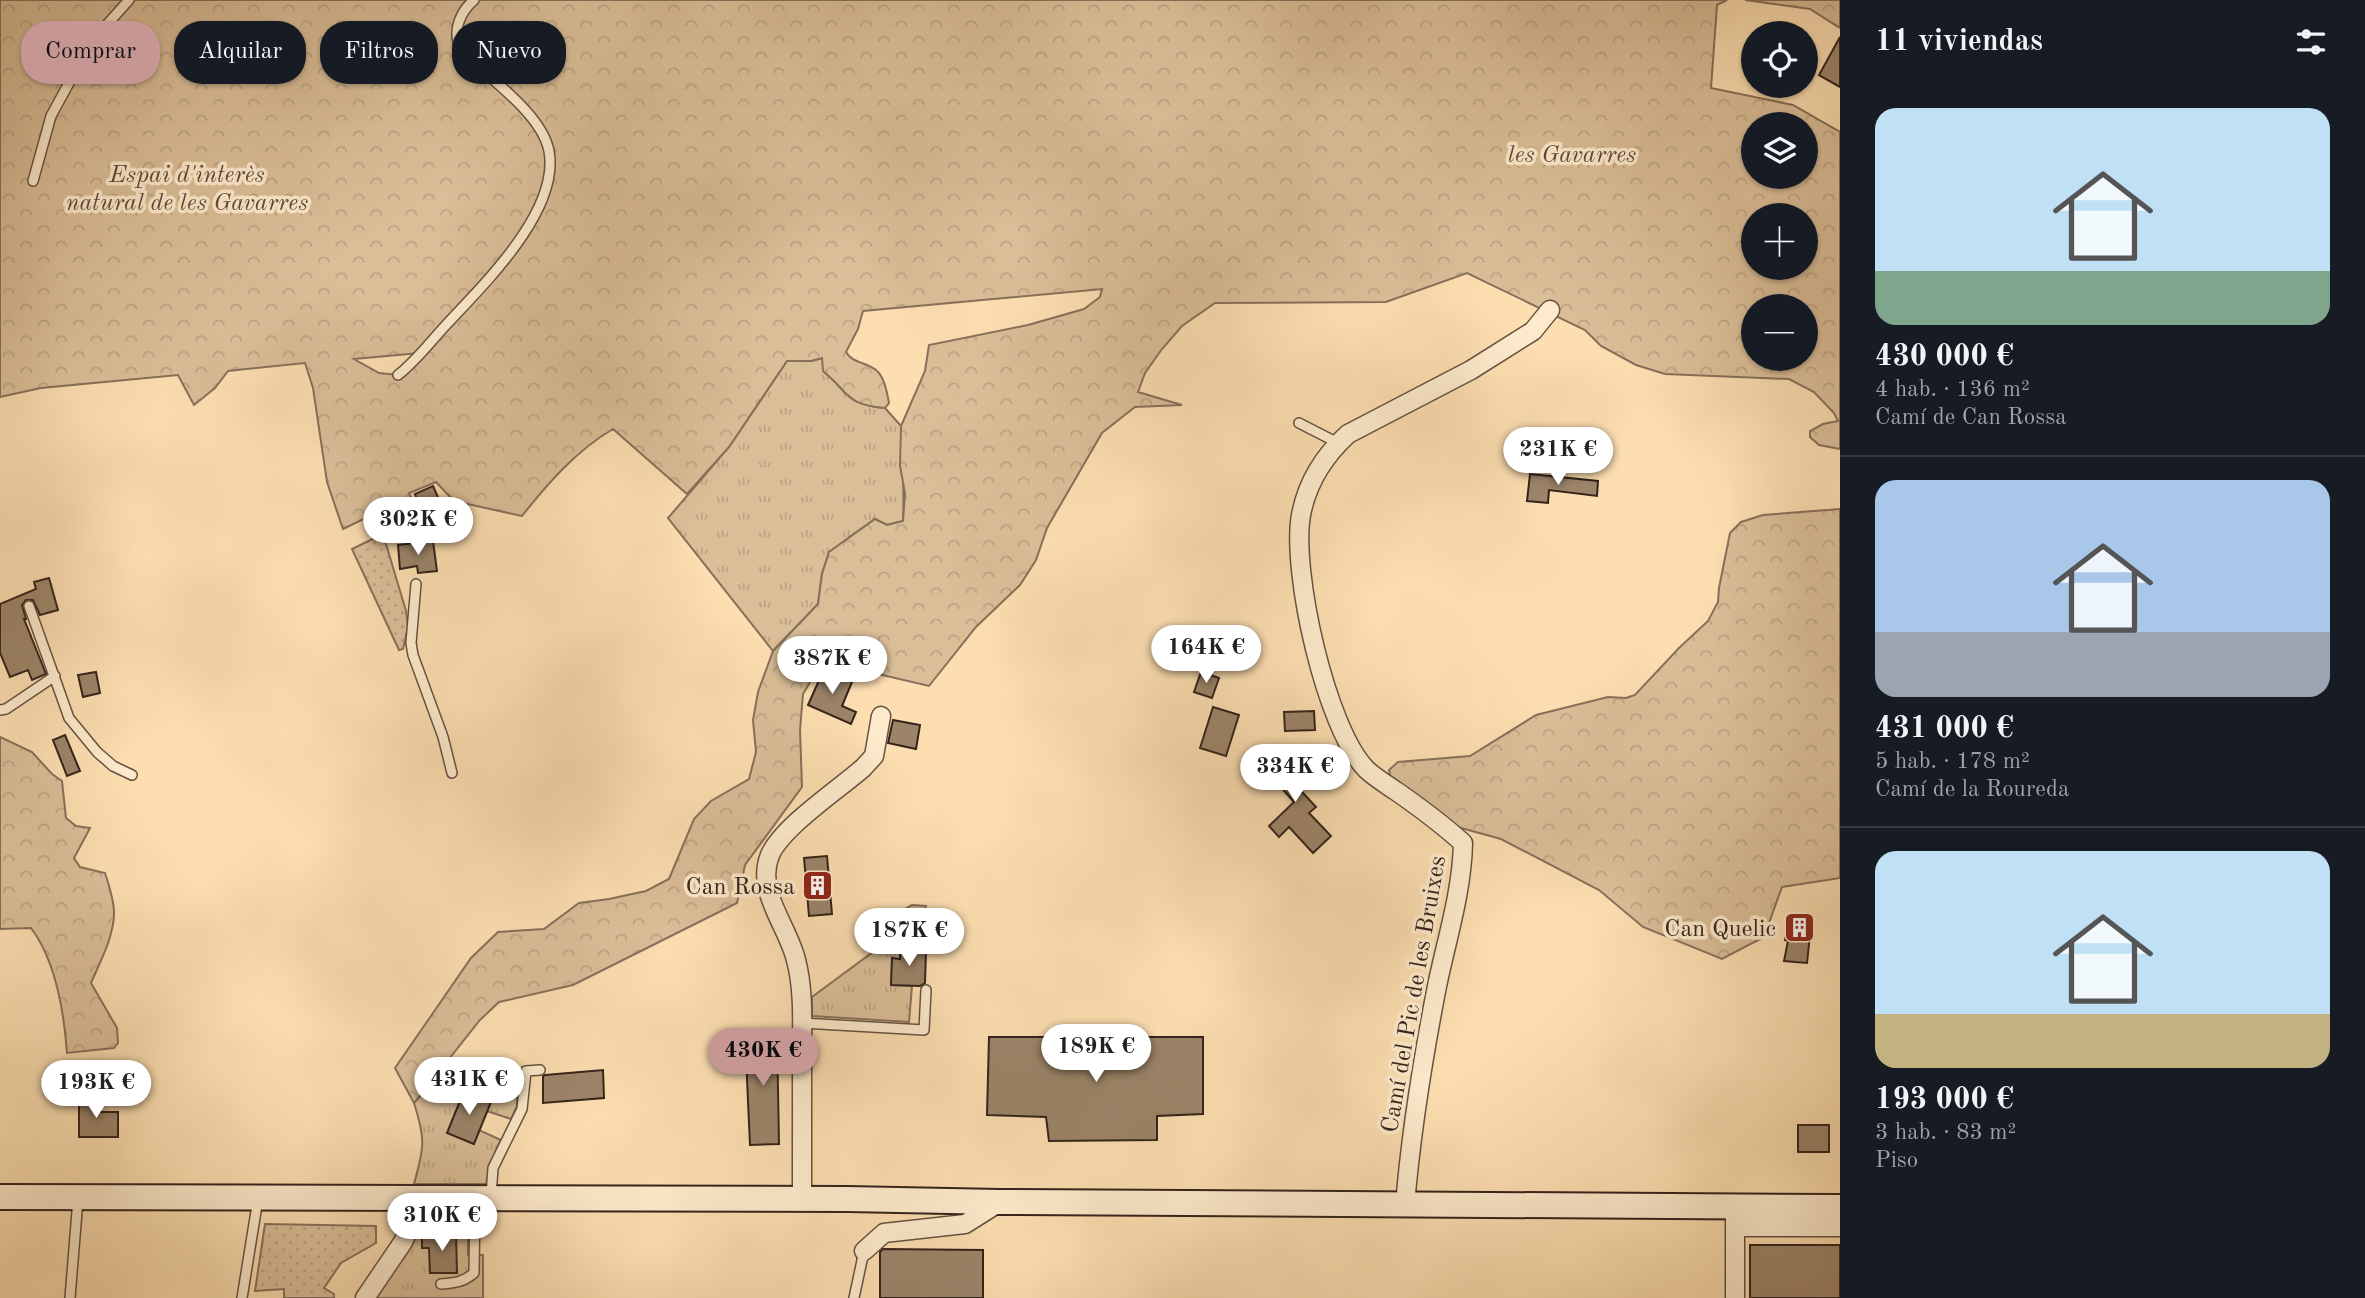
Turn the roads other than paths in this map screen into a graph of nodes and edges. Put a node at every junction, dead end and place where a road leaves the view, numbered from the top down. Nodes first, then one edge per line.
1 (128, 0) edge
2 (474, 0) edge
3 (33, 181) dead end
4 (1549, 310) dead end
5 (398, 374) dead end
6 (1299, 423) dead end
7 (1338, 443) junction
8 (416, 584) dead end
9 (29, 606) dead end
10 (55, 676) junction
11 (0, 710) edge
12 (881, 716) dead end
13 (452, 773) dead end
14 (132, 775) dead end
15 (926, 990) dead end
16 (802, 1023) junction
17 (540, 1070) dead end
18 (0, 1197) edge
19 (78, 1197) junction
20 (258, 1197) junction
21 (417, 1198) junction
22 (483, 1198) junction
23 (803, 1199) junction
24 (1000, 1202) junction
25 (1405, 1205) junction
26 (1840, 1207) edge
27 (1735, 1217) junction
28 (1840, 1227) edge
29 (864, 1251) joint
30 (441, 1284) dead end
31 (70, 1298) edge
32 (242, 1298) edge
33 (365, 1298) edge
34 (853, 1298) edge
35 (1735, 1298) edge

1 - 3 lane
2 - 5 lane
4 - 7 street, Camí del Pic de les Bruixes
6 - 7 lane
7 - 25 street, Camí del Pic de les Bruixes
8 - 13 lane
9 - 10 lane
10 - 11 lane
10 - 14 lane
12 - 16 street
15 - 16 lane
16 - 23 street
17 - 22 lane
18 - 19 main road
19 - 20 main road
19 - 31 lane
20 - 21 main road
20 - 32 lane
21 - 22 main road
21 - 33 street
22 - 23 main road
22 - 30 lane
23 - 24 main road
24 - 25 main road
24 - 29 street
25 - 27 main road
26 - 27 main road
27 - 28 street
27 - 35 street
29 - 34 lane

